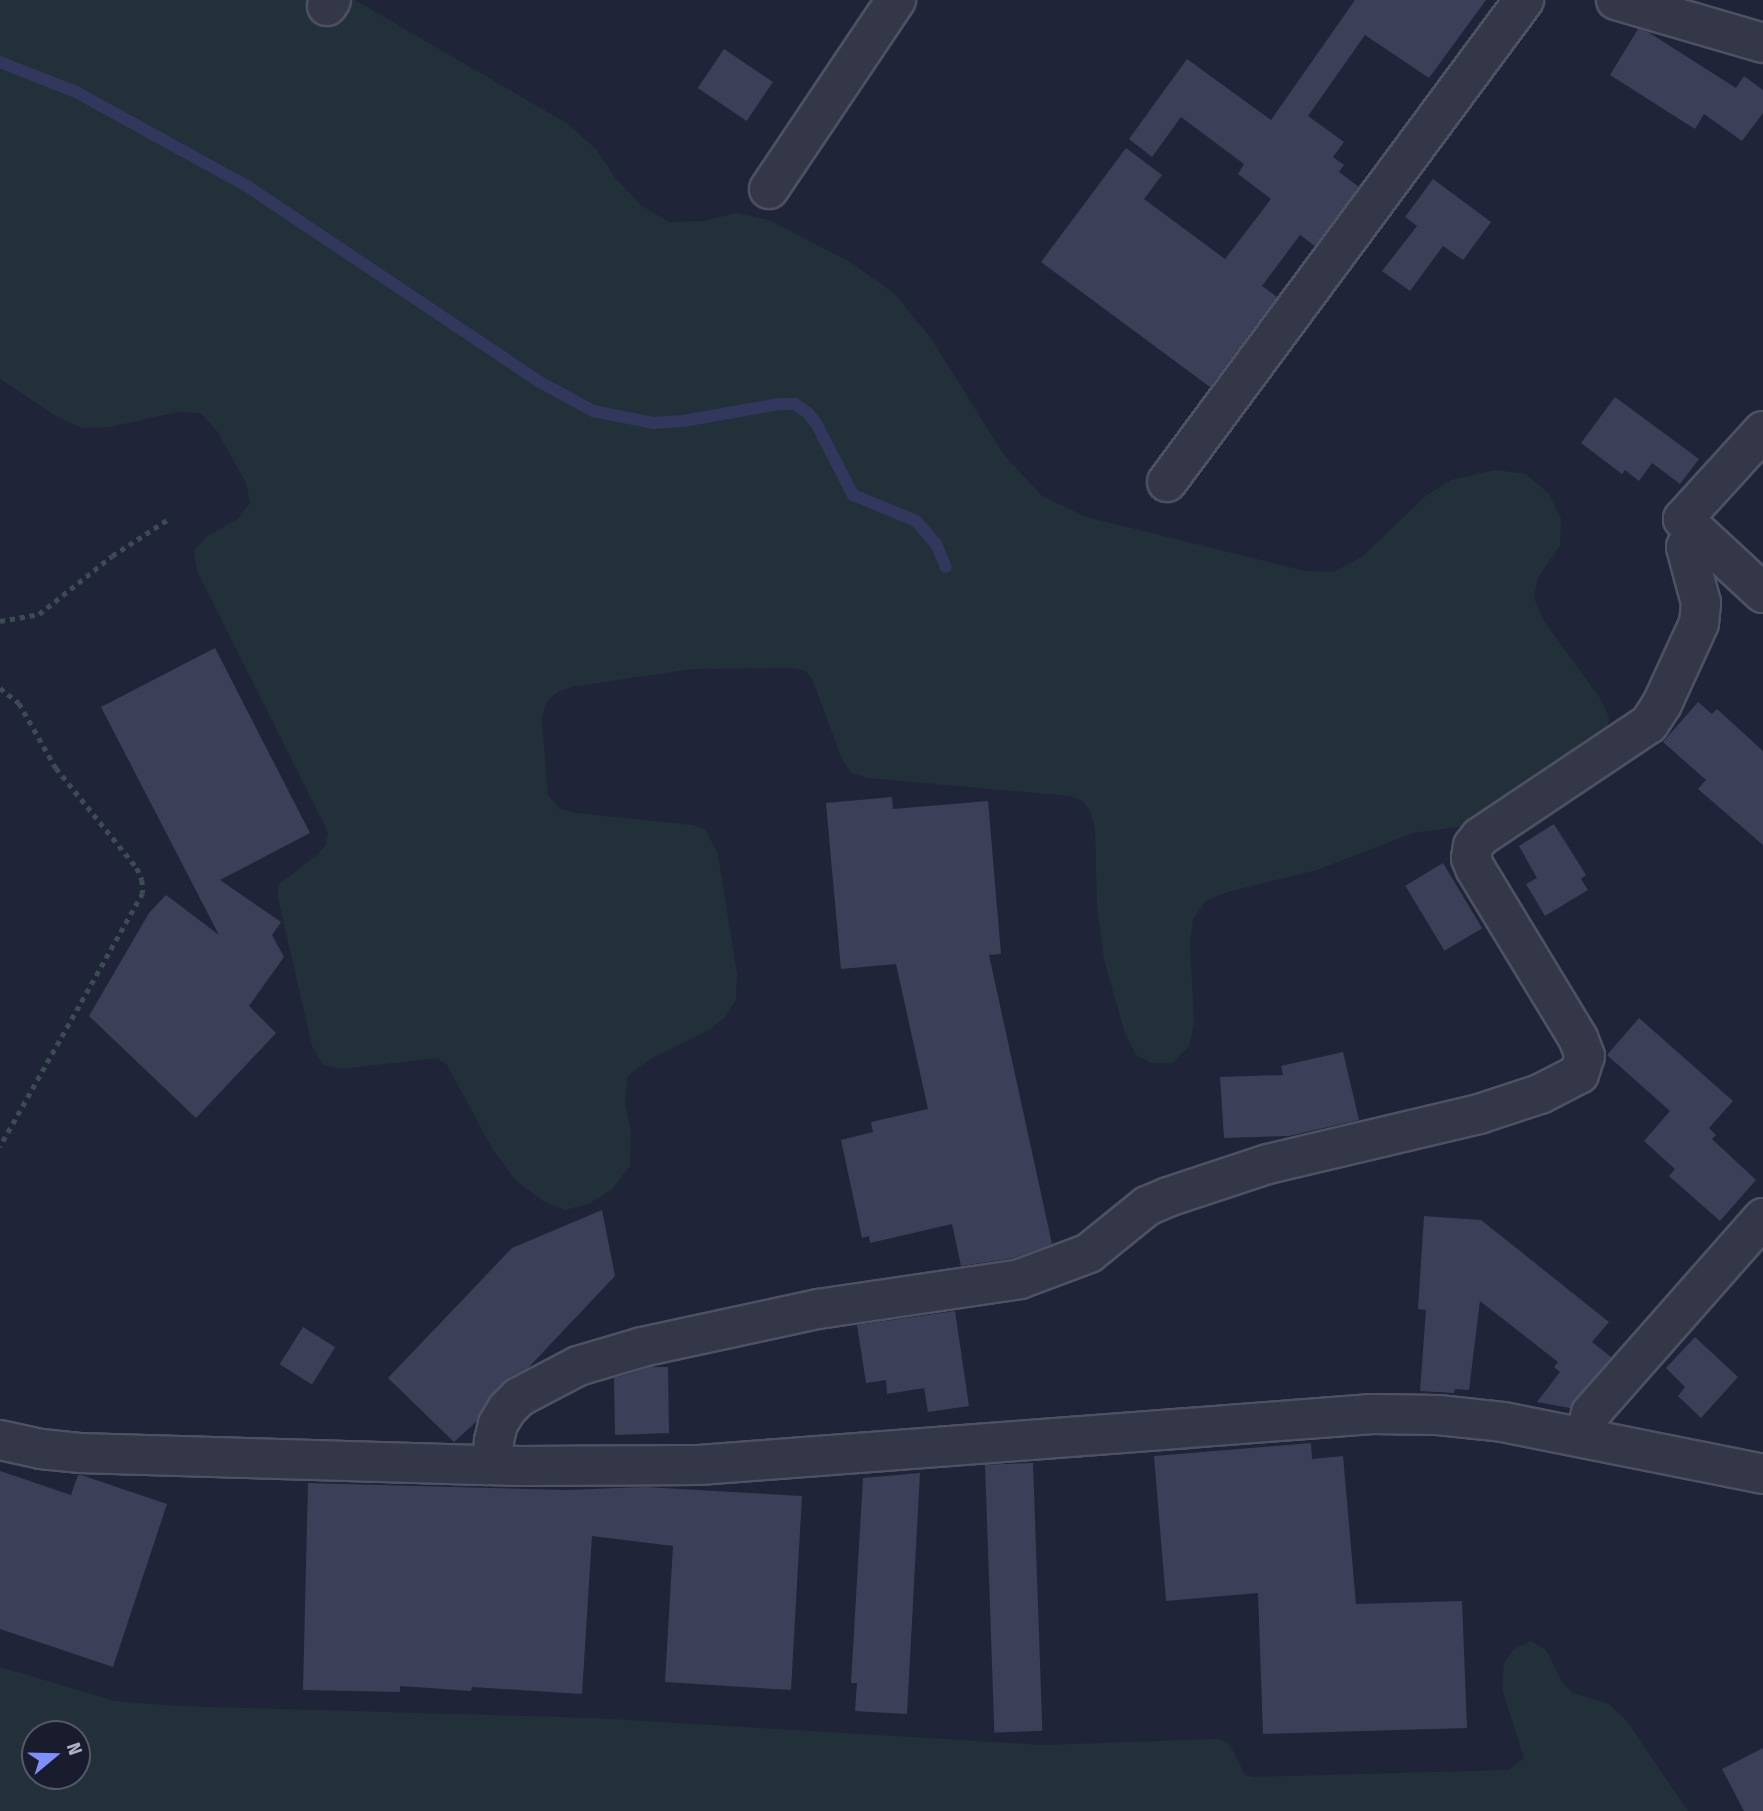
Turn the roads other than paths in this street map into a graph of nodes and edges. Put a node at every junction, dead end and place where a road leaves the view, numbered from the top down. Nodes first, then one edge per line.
1 (896, 0) edge
2 (1524, 0) edge
3 (1616, 0) edge
4 (1763, 43) edge
5 (769, 189) dead end
6 (1763, 431) edge
7 (1167, 482) dead end
8 (1699, 534) junction
9 (1763, 593) edge
10 (1763, 1217) edge
11 (1586, 1438) junction
12 (0, 1440) edge
13 (493, 1465) junction
14 (1763, 1474) edge

1 - 5 street
2 - 7 street
3 - 4 street
6 - 8 street
8 - 9 street
8 - 13 street
10 - 11 street
11 - 13 street
11 - 14 street
12 - 13 street

